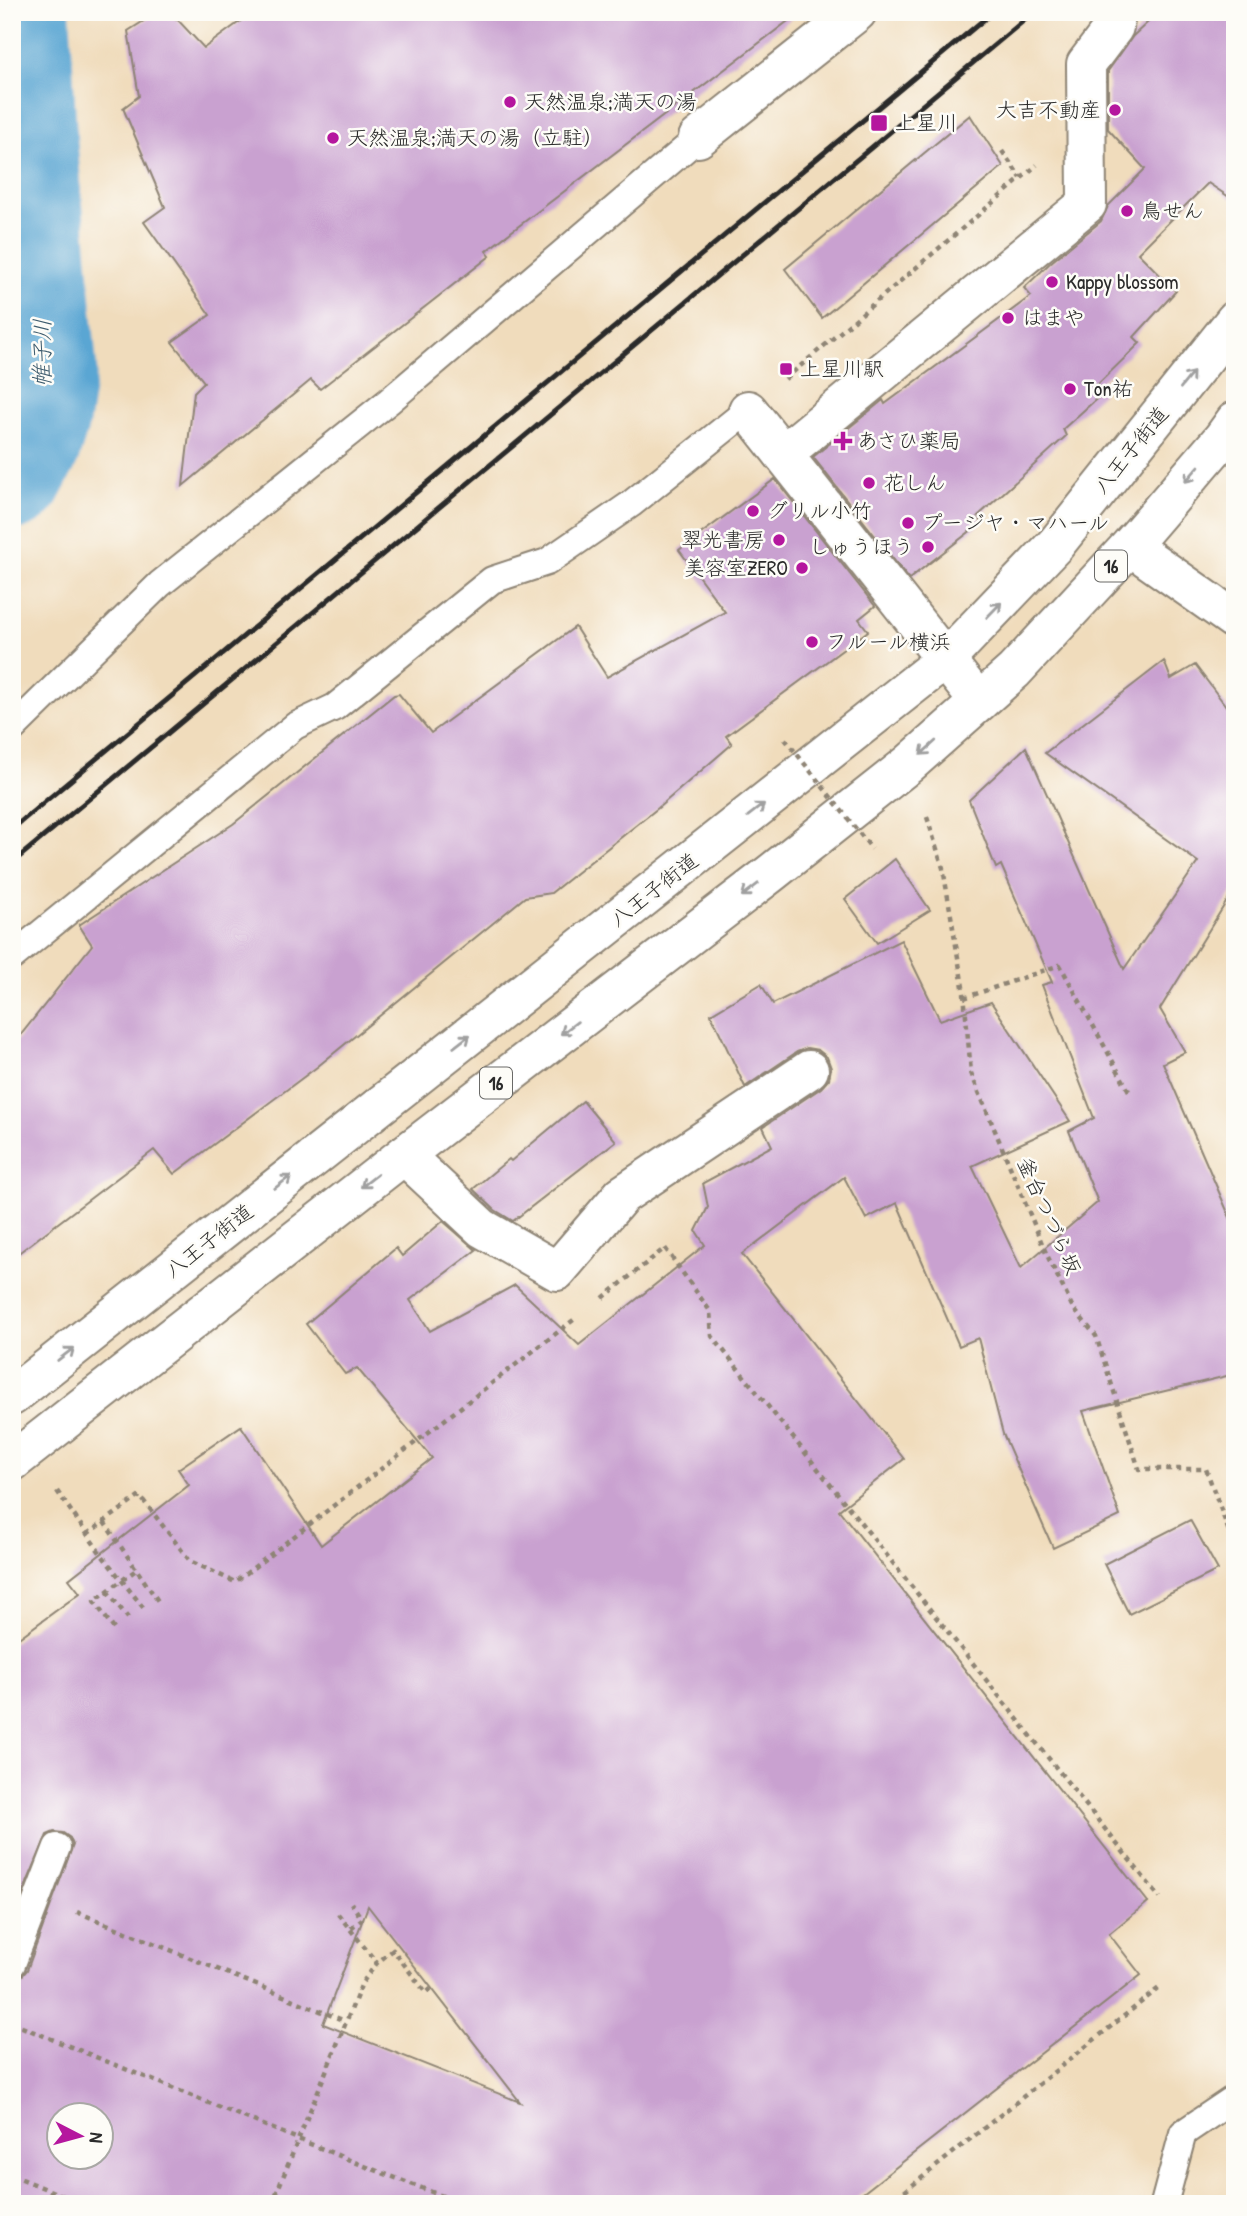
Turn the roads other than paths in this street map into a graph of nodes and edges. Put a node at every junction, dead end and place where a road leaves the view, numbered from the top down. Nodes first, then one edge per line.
1 (857, 12) edge
2 (1116, 12) edge
3 (698, 138) joint
4 (1235, 320) edge
5 (748, 410) joint
6 (1235, 421) edge
7 (783, 454) junction
8 (1130, 546) junction
9 (1235, 620) edge
10 (946, 659) junction
11 (979, 702) junction
12 (12, 729) edge
13 (12, 957) edge
14 (809, 1070) dead end
15 (404, 1154) junction
16 (12, 1396) edge
17 (12, 1462) edge
18 (57, 1847) dead end
19 (12, 1964) edge
20 (1235, 2098) edge
21 (1164, 2204) edge

1 - 3 main road
2 - 7 main road
3 - 12 lane
10 -> 4 main road, 八王子街道
5 - 7 main road
5 - 13 lane
6 -> 8 main road, 16
7 - 10 main road
8 - 9 main road
8 - 11 main road, 16
10 - 11 main road
16 -> 10 main road, 八王子街道
11 -> 15 main road, 16
14 - 15 main road
15 -> 17 main road, 16
18 - 19 lane
20 - 21 lane

